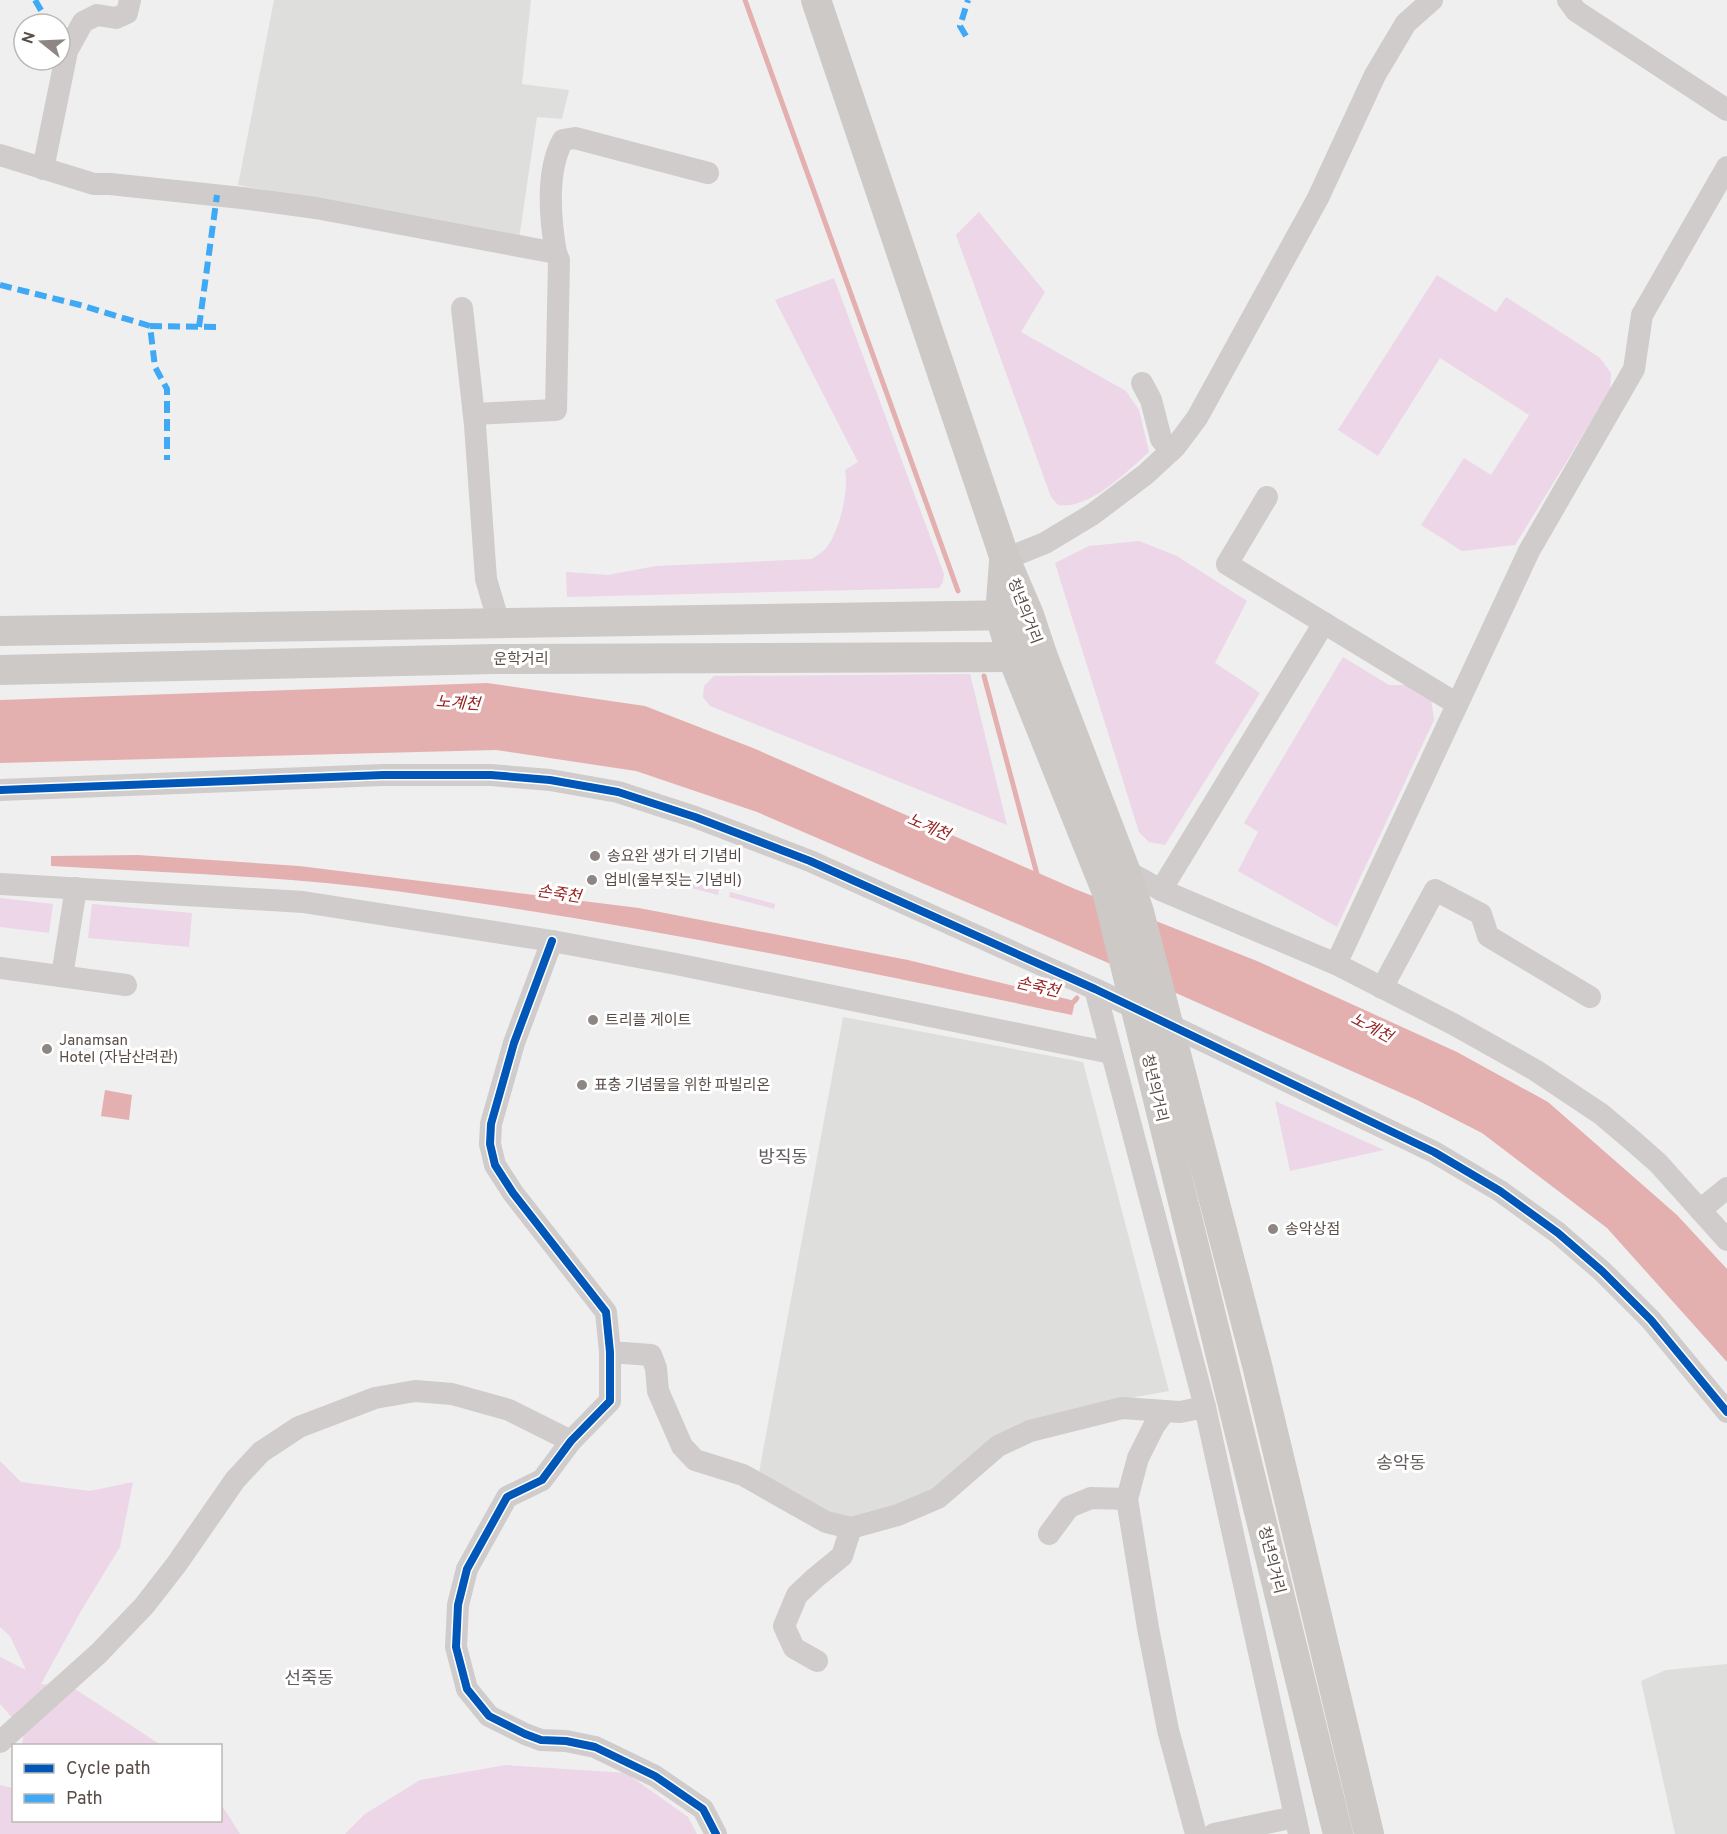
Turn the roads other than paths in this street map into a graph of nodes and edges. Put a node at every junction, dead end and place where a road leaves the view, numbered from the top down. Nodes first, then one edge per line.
1 (130, 0) edge
2 (816, 0) edge
3 (1432, 0) edge
4 (1568, 0) edge
5 (1727, 110) edge
6 (0, 155) edge
7 (1727, 167) edge
8 (44, 169) junction
9 (708, 172) dead end
10 (556, 253) junction
11 (462, 308) dead end
12 (1142, 382) dead end
13 (474, 414) junction
14 (1171, 451) junction
15 (1267, 497) dead end
16 (1005, 559) junction
17 (1015, 615) junction
18 (499, 623) junction
19 (1324, 623) junction
20 (0, 631) edge
21 (1012, 656) junction
22 (1043, 657) junction
23 (0, 670) edge
24 (1457, 704) junction
25 (0, 790) edge
26 (1125, 870) junction
27 (0, 884) edge
28 (76, 888) junction
29 (1161, 890) junction
30 (552, 941) junction
31 (1336, 964) junction
32 (0, 968) edge
33 (62, 976) junction
34 (126, 985) dead end
35 (1382, 988) junction
36 (1095, 989) junction
37 (1590, 997) dead end
38 (1149, 1002) junction
39 (1111, 1053) junction
40 (1727, 1188) edge
41 (1700, 1210) junction
42 (1727, 1240) edge
43 (610, 1352) junction
44 (1205, 1407) junction
45 (1165, 1411) junction
46 (1727, 1412) edge
47 (571, 1441) junction
48 (1127, 1499) junction
49 (851, 1528) junction
50 (1049, 1534) dead end
51 (817, 1661) dead end
52 (0, 1742) edge
53 (1297, 1826) edge
54 (716, 1834) edge
55 (1196, 1834) edge
56 (1214, 1834) edge
57 (1338, 1834) edge
58 (1369, 1834) edge

1 - 8 street
2 - 16 main road, 청년의거리
3 - 14 street
4 - 5 street
6 - 8 street
7 - 24 street
8 - 10 street
9 - 10 street
10 - 13 street
11 - 13 street
12 - 14 street
13 - 18 street
14 - 16 street
15 - 19 street
16 - 17 main road, 청년의거리
17 - 18 main road
17 - 21 main road, 청년의거리
17 - 22 main road, 청년의거리
18 - 20 main road
19 - 24 street
19 - 29 street
21 - 22 main road, 운학거리
21 - 23 main road, 운학거리
21 - 38 main road, 청년의거리
22 - 26 main road, 청년의거리
24 - 31 street
25 - 36 street
26 - 29 street
26 - 38 main road, 청년의거리
27 - 28 street
28 - 30 street
28 - 33 street
29 - 31 street
30 - 39 street
30 - 43 street
31 - 35 street
32 - 33 street
33 - 34 street
35 - 37 street
35 - 41 street
36 - 38 street
36 - 39 street
38 - 46 street
38 - 57 main road, 청년의거리
38 - 58 main road, 청년의거리
39 - 44 street
40 - 41 street
41 - 42 street
43 - 47 street
43 - 49 street
44 - 45 street
44 - 53 street
45 - 48 street
45 - 49 street
47 - 52 street
47 - 54 street
48 - 50 street
48 - 55 street
49 - 51 street
53 - 56 street

